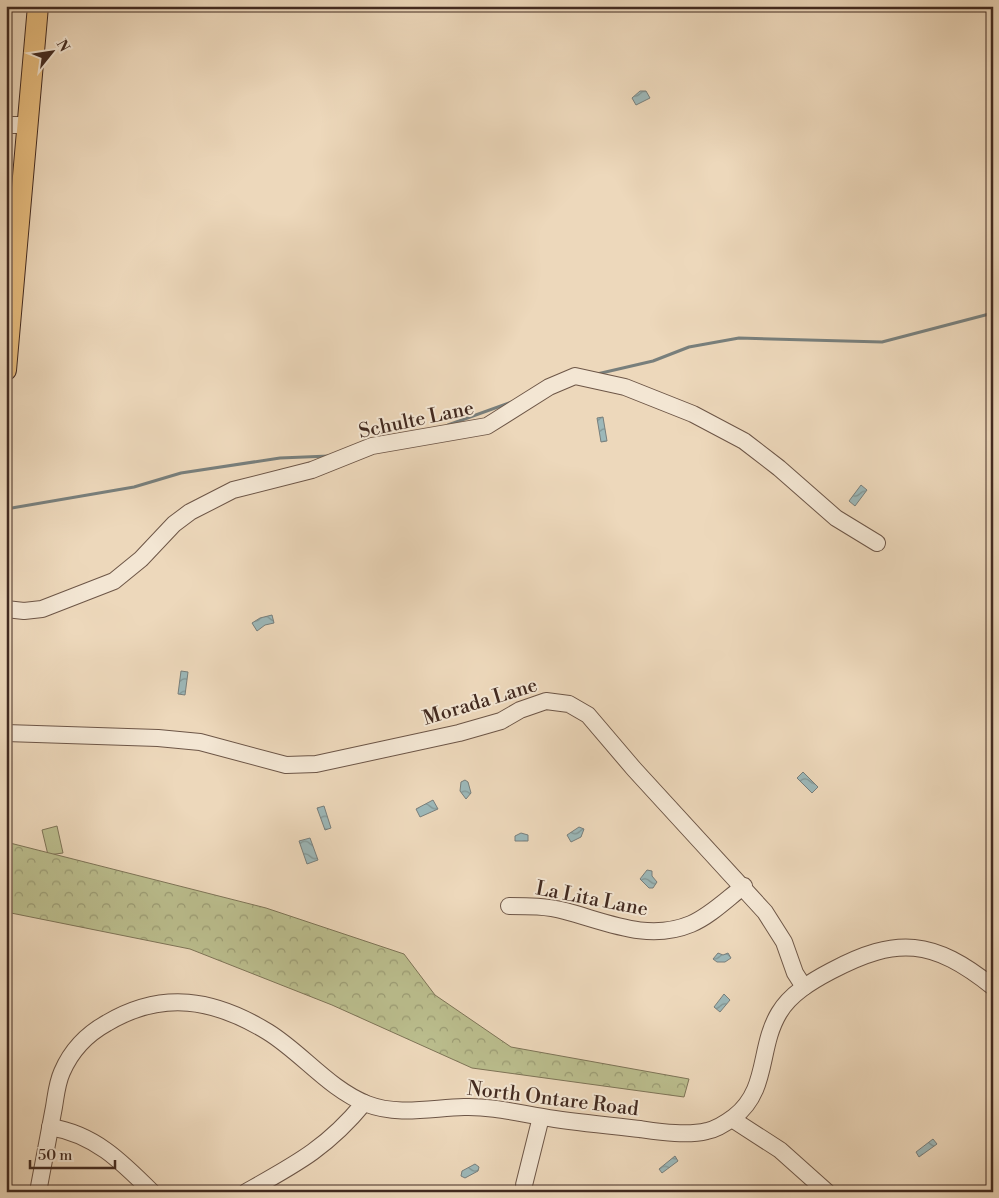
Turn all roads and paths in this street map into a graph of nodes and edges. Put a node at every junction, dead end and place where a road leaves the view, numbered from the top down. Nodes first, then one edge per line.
1 (38, 6) edge
2 (6, 125) edge
3 (27, 125) junction
4 (6, 370) edge
5 (877, 543) dead end
6 (6, 609) edge
7 (6, 733) edge
8 (744, 886) junction
9 (509, 906) dead end
10 (993, 986) edge
11 (804, 987) junction
12 (364, 1103) junction
13 (540, 1117) junction
14 (732, 1119) junction
15 (50, 1127) junction
16 (524, 1185) dead end
17 (38, 1192) edge
18 (152, 1192) edge
19 (246, 1192) edge
20 (827, 1192) edge

1 - 3 main road
2 - 3 street
3 - 4 main road
5 - 6 street, Schulte Lane
7 - 8 street, Morada Lane
8 - 9 street, La Lita Lane
8 - 11 street, Morada Lane
10 - 11 street, North Ontare Road
11 - 14 street, North Ontare Road
12 - 13 street, North Ontare Road
12 - 15 street, North Ontare Road
12 - 19 street
13 - 14 street, North Ontare Road
13 - 16 street
14 - 20 street
15 - 17 street, North Ontare Road
15 - 18 street

